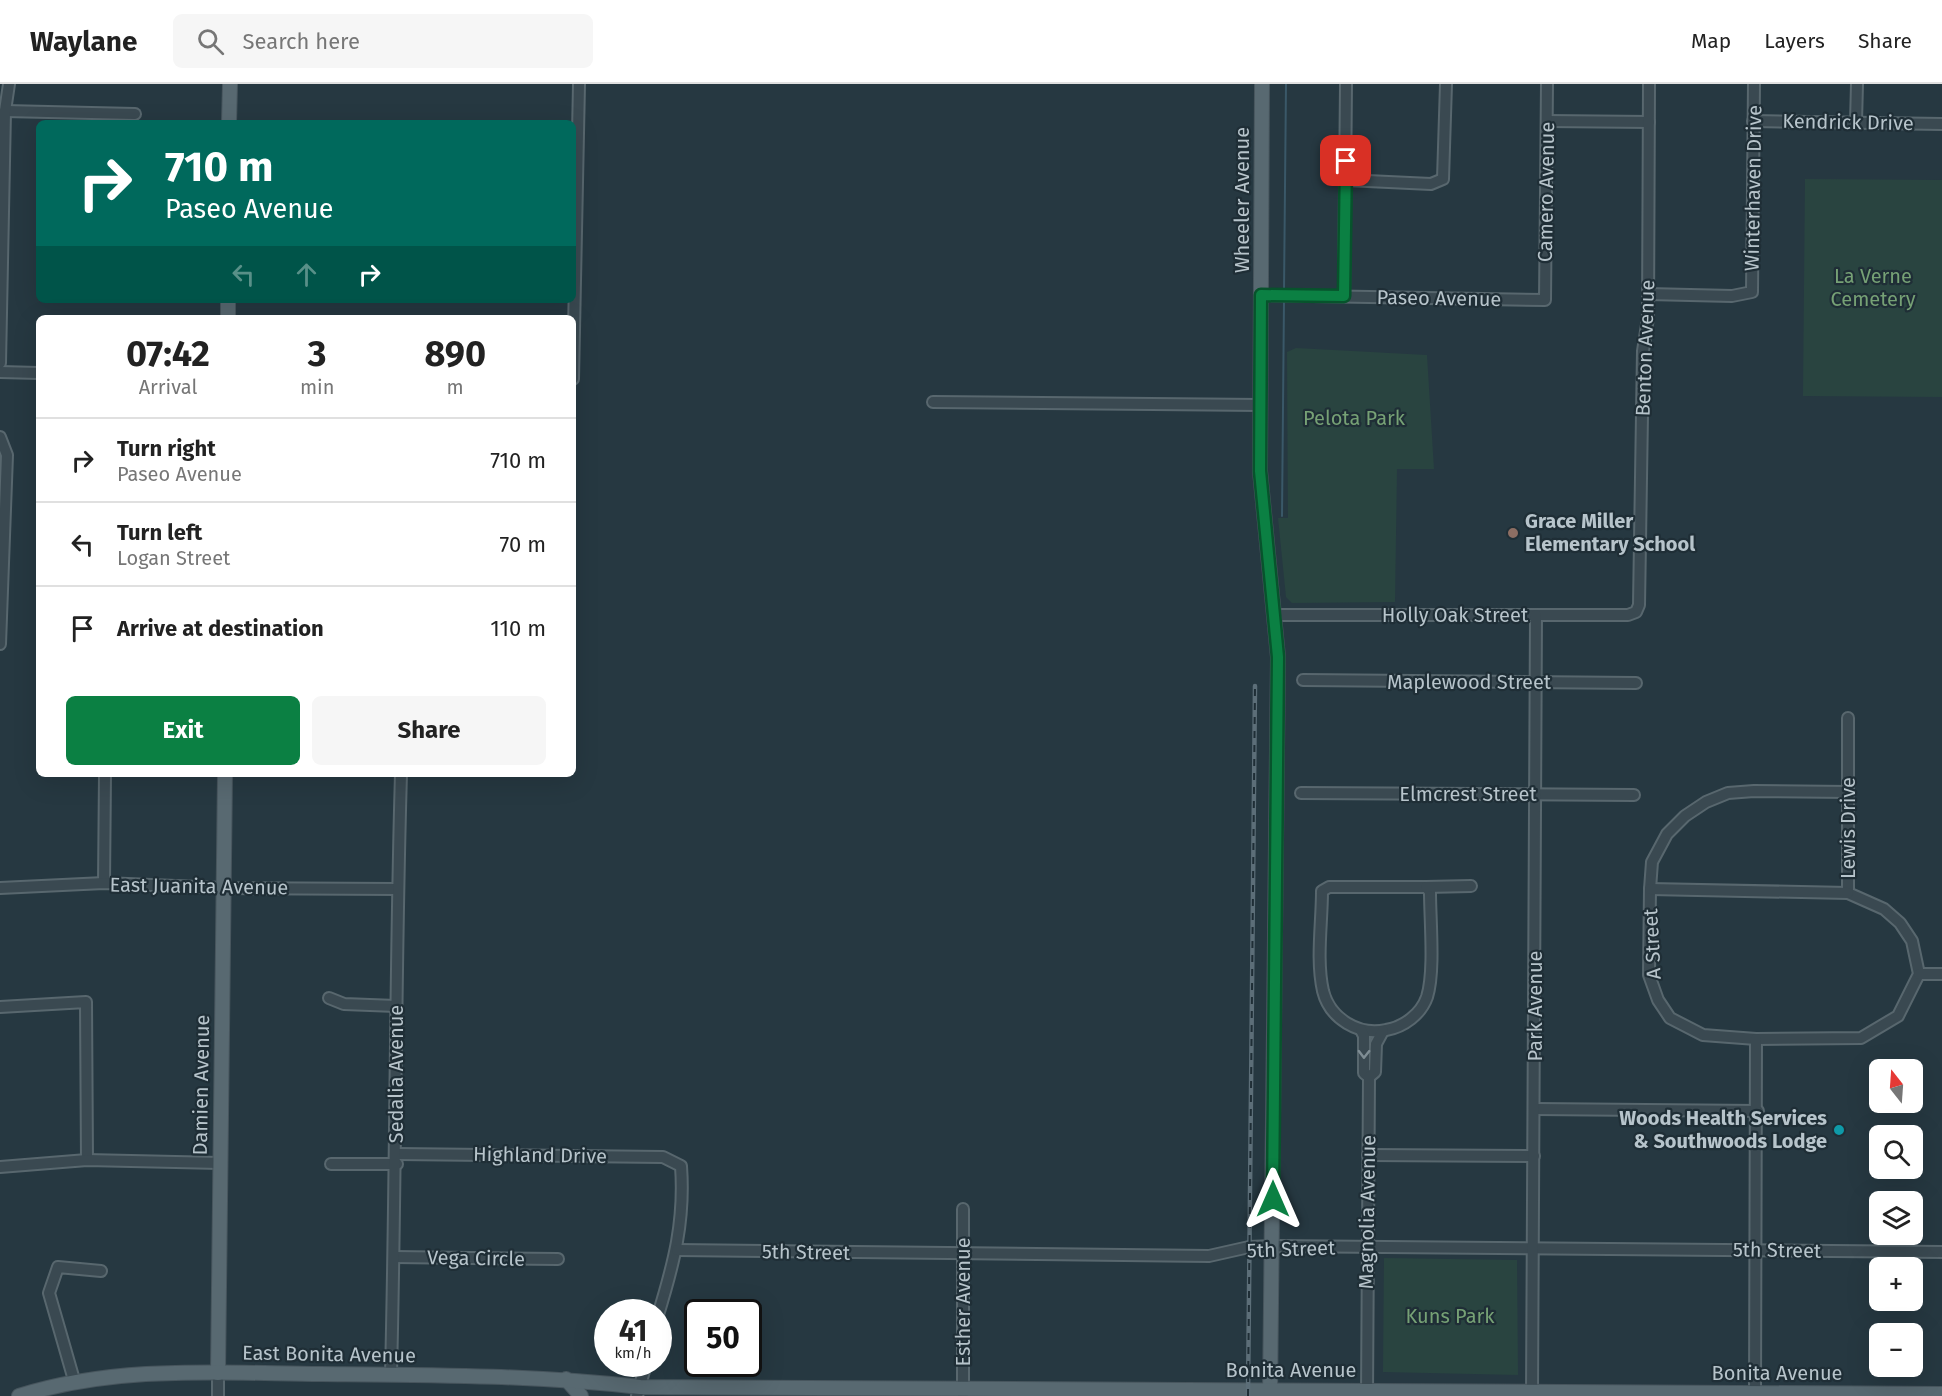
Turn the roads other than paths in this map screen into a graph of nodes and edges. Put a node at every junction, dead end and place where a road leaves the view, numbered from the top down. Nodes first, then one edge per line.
1 (9, 84) edge
2 (230, 84) edge
3 (579, 84) edge
4 (1262, 84) edge
5 (1346, 84) edge
6 (1446, 84) edge
7 (1547, 84) edge
8 (1649, 84) edge
9 (1754, 84) edge
10 (1857, 84) edge
11 (5, 111) junction
12 (135, 114) dead end
13 (230, 120) edge
14 (1547, 121) junction
15 (1754, 121) junction
16 (1649, 122) junction
17 (1856, 122) junction
18 (1942, 124) edge
19 (1346, 180) junction
20 (576, 261) edge
21 (1648, 294) junction
22 (1261, 295) junction
23 (1344, 296) junction
24 (1545, 300) joint
25 (0, 363) edge
26 (0, 372) edge
27 (36, 373) edge
28 (933, 402) dead end
29 (1261, 405) junction
30 (1, 438) edge
31 (1636, 612) joint
32 (1275, 615) junction
33 (1536, 615) junction
34 (0, 644) edge
35 (1303, 680) dead end
36 (1537, 682) junction
37 (1635, 683) dead end
38 (1848, 718) dead end
39 (105, 777) edge
40 (225, 777) edge
41 (401, 777) edge
42 (1848, 792) junction
43 (1301, 793) dead end
44 (1537, 795) junction
45 (1634, 795) dead end
46 (104, 883) junction
47 (1471, 886) dead end
48 (1426, 887) junction
49 (0, 888) edge
50 (223, 888) junction
51 (397, 889) junction
52 (1650, 889) junction
53 (1848, 893) junction
54 (1919, 974) junction
55 (1942, 974) edge
56 (329, 998) dead end
57 (396, 1006) junction
58 (0, 1007) edge
59 (1361, 1030) junction
60 (1383, 1031) junction
61 (1756, 1039) junction
62 (1369, 1077) junction
63 (1535, 1109) junction
64 (1758, 1111) junction
65 (1368, 1155) junction
66 (1534, 1156) junction
67 (397, 1159) junction
68 (87, 1160) junction
69 (220, 1163) junction
70 (331, 1164) dead end
71 (0, 1167) edge
72 (963, 1209) dead end
73 (1273, 1246) junction
74 (1366, 1248) junction
75 (1533, 1249) junction
76 (678, 1250) junction
77 (1757, 1250) junction
78 (1942, 1252) edge
79 (964, 1254) junction
80 (394, 1257) junction
81 (558, 1259) dead end
82 (101, 1271) dead end
83 (663, 1299) edge
84 (218, 1373) junction
85 (392, 1374) junction
86 (643, 1377) edge
87 (566, 1379) junction
88 (74, 1380) junction
89 (639, 1392) edge
90 (963, 1393) edge
91 (1270, 1393) edge
92 (1367, 1393) edge
93 (1532, 1394) edge
94 (1942, 1394) edge
95 (1755, 1395) edge
96 (19, 1396) edge
97 (218, 1396) edge
98 (581, 1396) edge

1 - 11 street
2 - 13 main road
3 - 20 street
4 - 22 main road, Wheeler Avenue
5 - 19 street
6 - 19 street
7 - 14 street, Camero Avenue
8 - 16 street, Benton Avenue
9 - 15 street, Winterhaven Drive
10 - 17 street
11 - 12 street
11 - 25 street
14 - 16 street
14 - 24 street, Camero Avenue
15 - 17 street, Kendrick Drive
15 - 21 street, Winterhaven Drive
16 - 21 street, Benton Avenue
17 - 18 street, Kendrick Drive
19 - 23 street
21 - 31 street, Benton Avenue
22 - 23 street, Paseo Avenue
22 - 29 main road, Wheeler Avenue
23 - 24 street, Paseo Avenue
26 - 27 street
28 - 29 street
29 - 32 main road, Wheeler Avenue
30 - 34 street
31 - 33 street, Holly Oak Street
32 - 33 street, Holly Oak Street
32 - 73 main road, Wheeler Avenue
33 - 36 street, Park Avenue
35 - 36 street, Maplewood Street
36 - 37 street, Maplewood Street
36 - 44 street, Park Avenue
38 - 42 street, Lewis Drive
39 - 46 street
40 - 50 main road, Damien Avenue
41 - 51 street, Sedalia Avenue
42 - 52 street, A Street
42 - 53 street, Lewis Drive
43 - 44 street, Elmcrest Street
44 - 45 street, Elmcrest Street
44 - 63 street, Park Avenue
46 - 49 street, East Juanita Avenue
46 - 50 street, East Juanita Avenue
47 - 48 street
48 - 59 street
48 - 60 street
50 - 51 street, East Juanita Avenue
50 - 69 main road, Damien Avenue
51 - 57 street, Sedalia Avenue
52 - 53 street
52 - 61 street, A Street
53 - 54 street, Lewis Drive
54 - 55 street
54 - 61 street, A Street
56 - 57 street
57 - 67 street, Sedalia Avenue
58 - 68 street
59 - 60 street
59 -> 62 street
60 - 62 street, Magnolia Avenue
61 - 64 street
62 - 65 street, Magnolia Avenue
63 - 64 street
63 - 66 street, Park Avenue
64 - 77 street
65 - 66 street
65 - 74 street, Magnolia Avenue
66 - 75 street, Park Avenue
67 - 70 street, Highland Drive
67 - 76 street, Highland Drive
67 - 80 street, Sedalia Avenue
68 - 69 street
68 - 71 street
69 - 84 main road, Damien Avenue
72 - 79 street, Esther Avenue
73 - 74 street, 5th Street
73 - 79 street, 5th Street
73 - 91 main road, Wheeler Avenue
74 - 75 street, 5th Street
74 - 92 street, Magnolia Avenue
75 - 77 street, 5th Street
75 - 93 street, Park Avenue
76 - 79 street, 5th Street
76 - 83 street
77 - 78 street, 5th Street
77 - 95 street
79 - 90 street, Esther Avenue
80 - 81 street, Vega Circle
80 - 85 street, Sedalia Avenue
82 - 88 street
84 - 85 main road, East Bonita Avenue
84 - 88 main road, East Bonita Avenue
84 - 97 street, Damien Avenue
85 - 87 main road, East Bonita Avenue
86 - 89 street
87 - 89 main road, East Bonita Avenue
87 - 98 main road
88 - 96 main road, East Bonita Avenue
89 - 90 main road, Bonita Avenue
90 - 91 main road, Bonita Avenue
91 - 92 main road, Bonita Avenue
92 - 93 main road, Bonita Avenue
93 - 95 main road, Bonita Avenue
94 - 95 main road, Bonita Avenue

